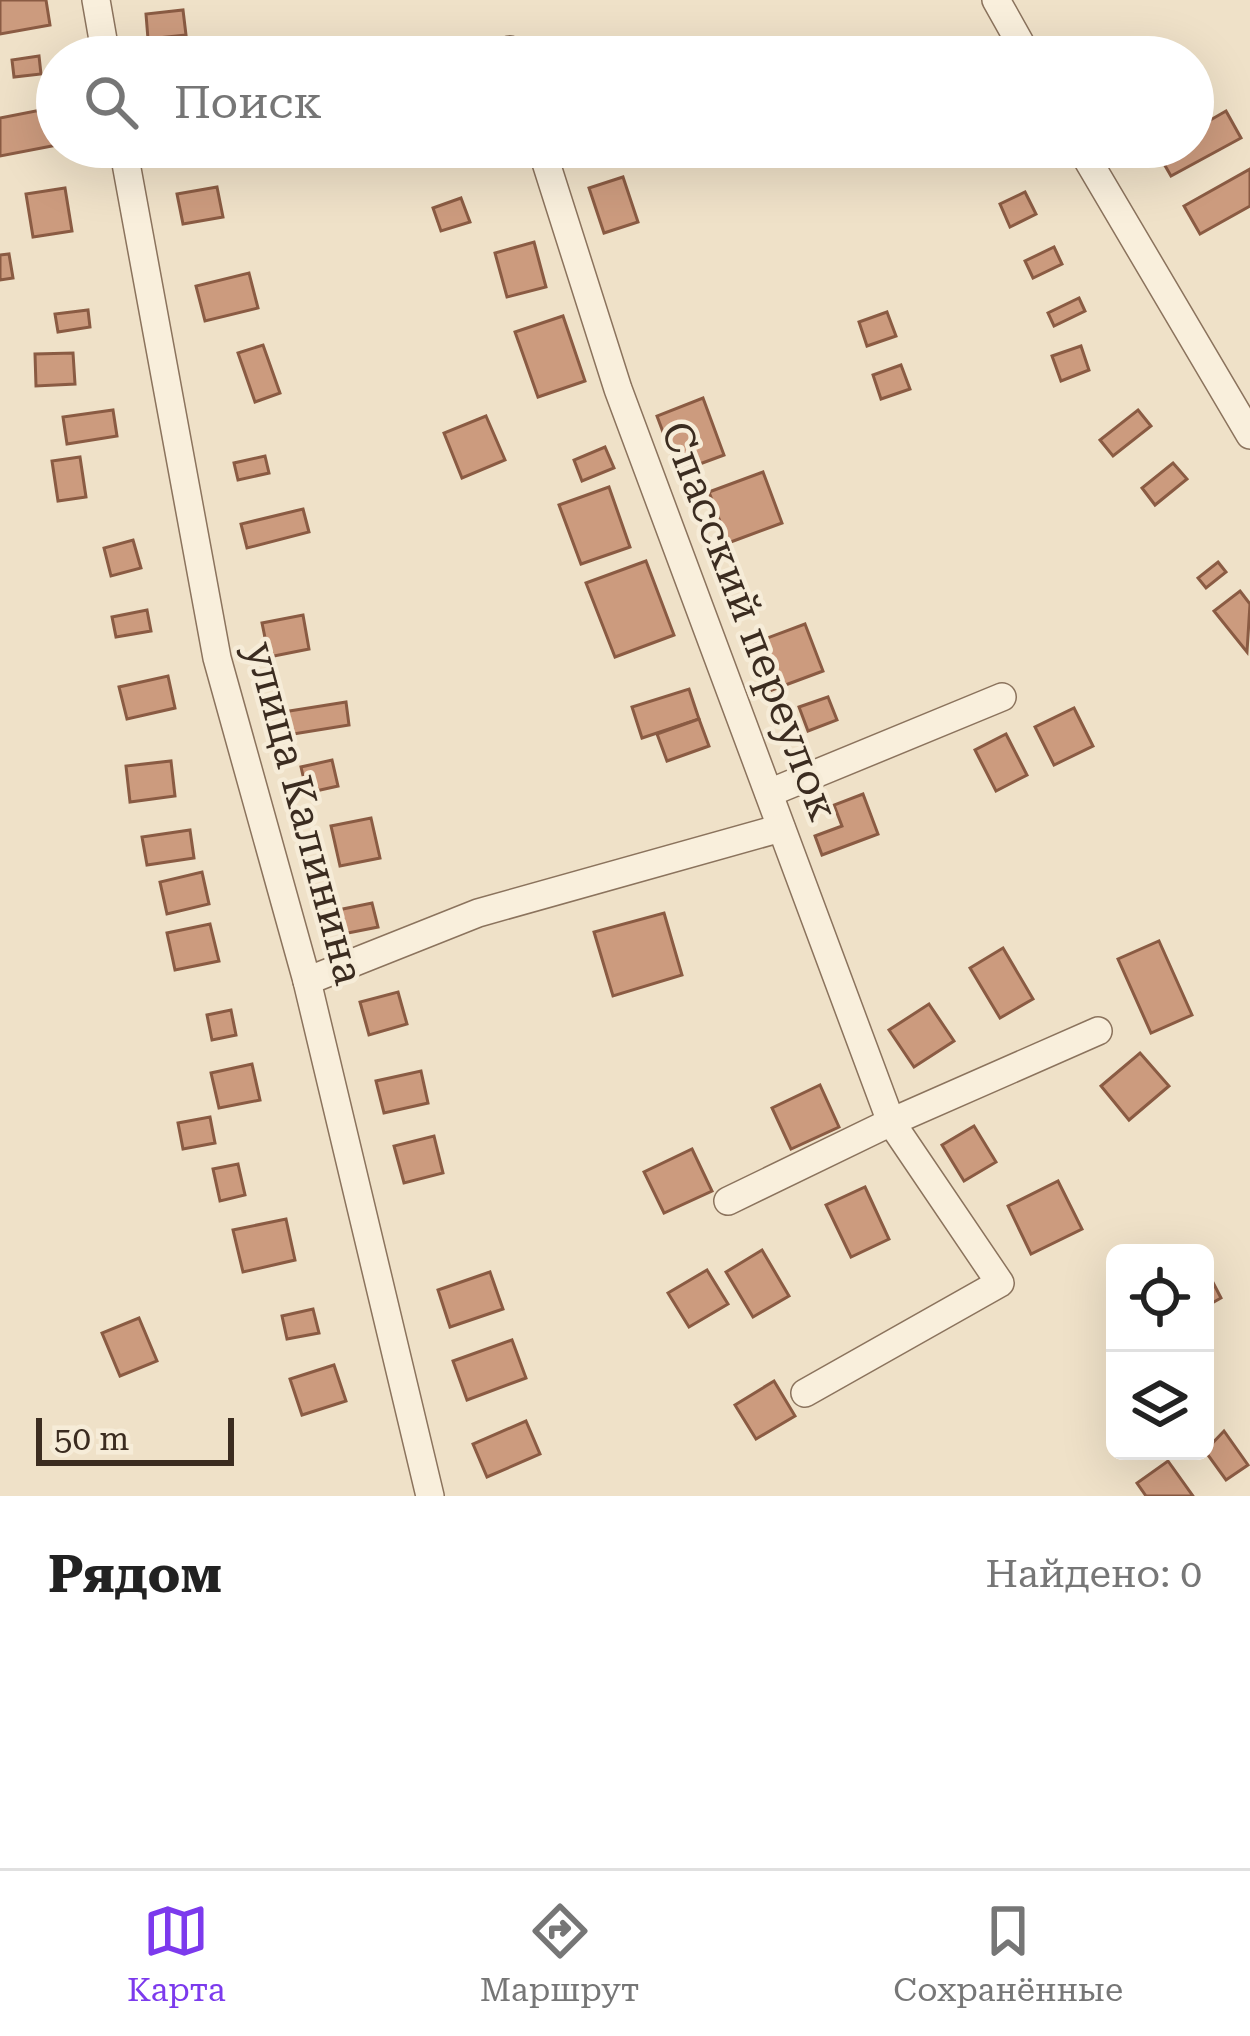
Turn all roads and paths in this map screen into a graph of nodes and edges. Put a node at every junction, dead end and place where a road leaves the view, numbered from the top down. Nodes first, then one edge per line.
1 (96, 0) edge
2 (996, 0) edge
3 (102, 36) edge
4 (1016, 36) edge
5 (127, 168) edge
6 (548, 168) edge
7 (1092, 168) edge
8 (1250, 434) edge
9 (1002, 697) dead end
10 (769, 793) junction
11 (781, 827) junction
12 (307, 980) junction
13 (1098, 1031) dead end
14 (891, 1122) junction
15 (728, 1201) dead end
16 (805, 1393) dead end
17 (430, 1496) edge

1 - 3 street
2 - 4 street
5 - 12 street, улица Калинина
6 - 10 street, Спасский переулок
7 - 8 street
9 - 10 street
10 - 11 street, Спасский переулок
11 - 12 street
11 - 14 street, Спасский переулок
12 - 17 street, улица Калинина
13 - 14 street
14 - 15 street
14 - 16 street, Спасский переулок

